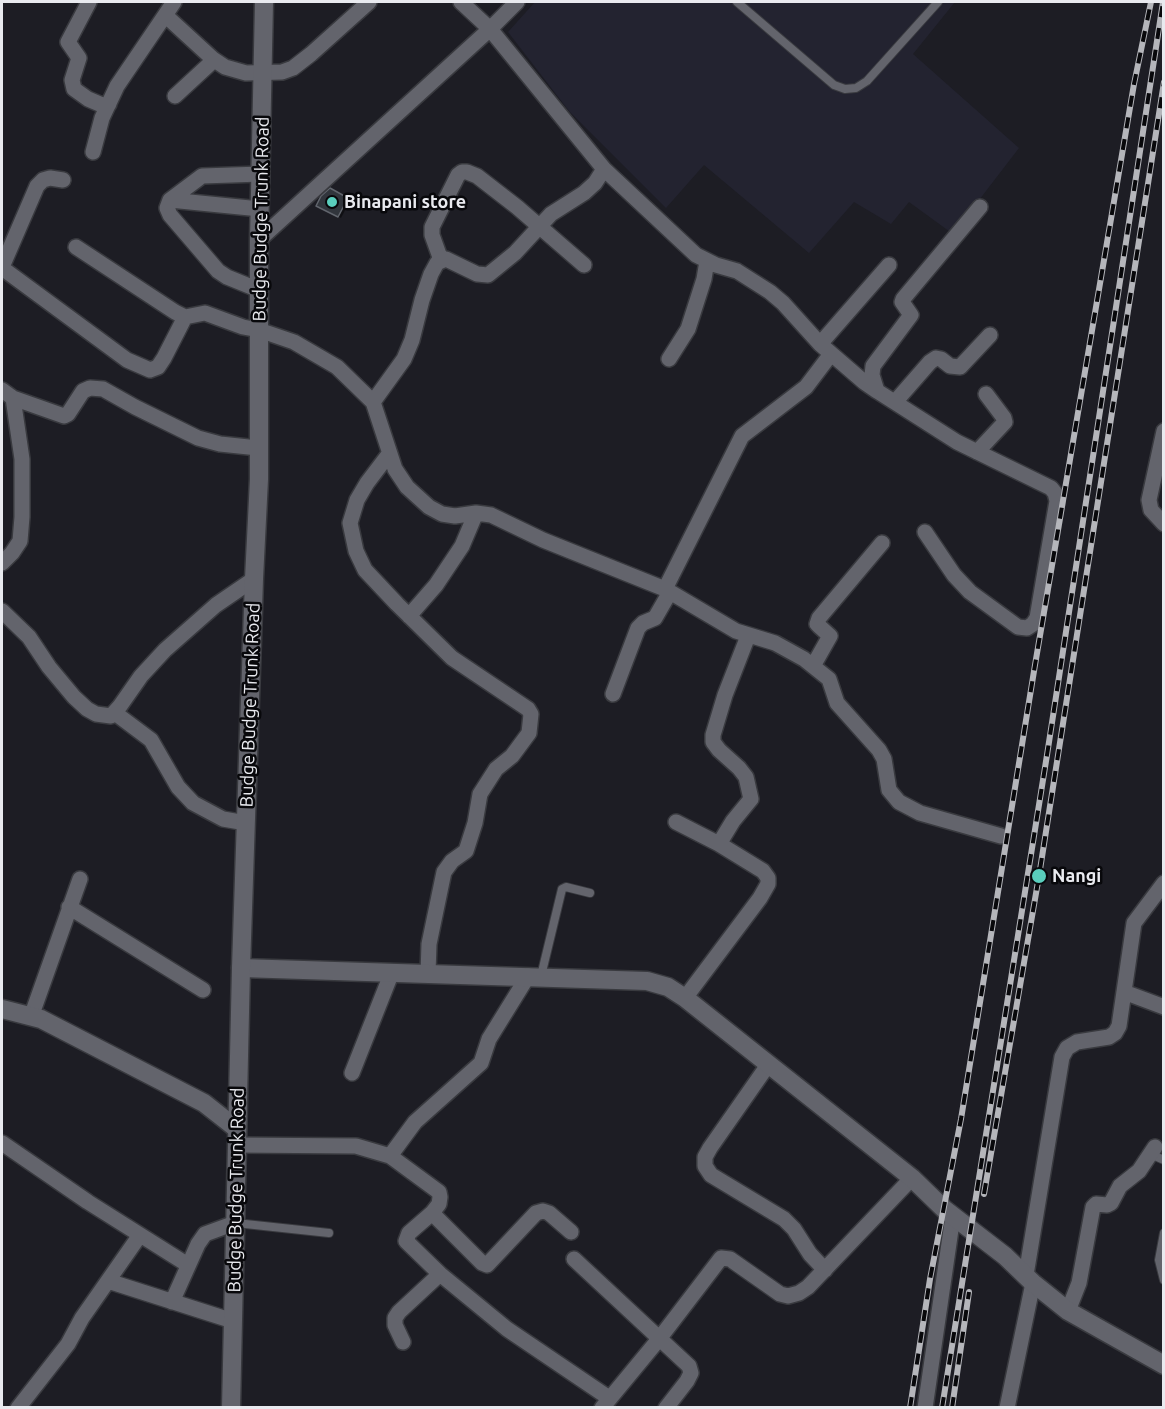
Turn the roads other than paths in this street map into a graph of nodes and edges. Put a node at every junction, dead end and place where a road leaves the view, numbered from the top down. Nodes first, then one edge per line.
1 (89, 2) edge
2 (174, 2) edge
3 (264, 2) edge
4 (369, 2) edge
5 (461, 2) edge
6 (518, 2) edge
7 (737, 2) edge
8 (938, 2) edge
9 (165, 15) junction
10 (490, 29) junction
11 (214, 60) junction
12 (262, 73) junction
13 (175, 96) dead end
14 (109, 104) junction
15 (93, 152) dead end
16 (604, 170) junction
17 (261, 174) junction
18 (63, 180) dead end
19 (170, 200) junction
20 (980, 207) dead end
21 (260, 209) junction
22 (539, 226) junction
23 (259, 240) junction
24 (76, 248) dead end
25 (441, 260) junction
26 (707, 261) junction
27 (584, 265) dead end
28 (889, 265) dead end
29 (2, 267) edge
30 (260, 290) junction
31 (185, 317) junction
32 (259, 330) junction
33 (990, 335) dead end
34 (825, 349) junction
35 (669, 359) dead end
36 (877, 390) junction
37 (7, 394) edge
38 (986, 394) dead end
39 (373, 402) junction
40 (895, 402) junction
41 (1164, 431) edge
42 (258, 448) junction
43 (976, 452) junction
44 (390, 454) junction
45 (476, 513) junction
46 (1164, 524) edge
47 (925, 532) dead end
48 (882, 543) dead end
49 (2, 563) edge
50 (254, 579) junction
51 (668, 591) junction
52 (2, 611) edge
53 (409, 616) junction
54 (748, 636) junction
55 (813, 666) junction
56 (612, 694) dead end
57 (115, 713) junction
58 (675, 822) dead end
59 (246, 823) junction
60 (1001, 836) dead end
61 (719, 844) junction
62 (80, 879) dead end
63 (1164, 883) edge
64 (590, 893) dead end
65 (69, 907) junction
66 (241, 968) junction
67 (392, 972) junction
68 (428, 973) junction
69 (534, 976) junction
70 (203, 990) dead end
71 (1124, 992) junction
72 (685, 998) junction
73 (1164, 1007) edge
74 (2, 1009) edge
75 (31, 1017) junction
76 (768, 1065) junction
77 (352, 1073) dead end
78 (237, 1137) junction
79 (2, 1143) edge
80 (1156, 1154) edge
81 (390, 1156) junction
82 (912, 1179) junction
83 (432, 1213) junction
84 (953, 1216) junction
85 (235, 1223) junction
86 (571, 1232) dead end
87 (329, 1233) dead end
88 (1164, 1233) edge
89 (140, 1235) junction
90 (574, 1259) dead end
91 (188, 1265) junction
92 (825, 1270) junction
93 (440, 1274) junction
94 (1030, 1279) junction
95 (1164, 1280) edge
96 (108, 1281) junction
97 (172, 1302) junction
98 (1068, 1311) junction
99 (233, 1321) junction
100 (659, 1339) junction
101 (403, 1342) dead end
102 (1164, 1365) edge
103 (605, 1403) edge
104 (18, 1407) edge
105 (231, 1407) edge
106 (666, 1407) edge
107 (925, 1407) edge
108 (1007, 1407) edge

1 - 14 street
2 - 9 street
3 - 12 main road, Budge Budge Trunk Road
4 - 12 street
5 - 10 street
6 - 10 street
7 - 8 lane
9 - 11 street
9 - 14 street
10 - 16 street
10 - 23 street
11 - 12 street
11 - 13 street
12 - 17 main road, Budge Budge Trunk Road
14 - 15 street
16 - 22 street
16 - 26 street
17 - 19 street
17 - 21 main road, Budge Budge Trunk Road
18 - 29 street
19 - 21 street
19 - 30 street
20 - 36 street
21 - 23 main road, Budge Budge Trunk Road
22 - 25 street
22 - 25 street
22 - 27 street
23 - 30 main road, Budge Budge Trunk Road
24 - 31 street
25 - 39 street
26 - 34 street
26 - 35 street
28 - 34 street
29 - 31 street
30 - 32 main road, Budge Budge Trunk Road
31 - 32 street
32 - 39 street
32 - 42 main road, Budge Budge Trunk Road
33 - 40 street
34 - 36 street
34 - 51 street
36 - 40 street
37 - 42 street
37 - 49 street
38 - 43 street
39 - 44 street
40 - 43 street
41 - 46 street
42 - 50 main road, Budge Budge Trunk Road
43 - 47 street
44 - 45 street
44 - 53 street
45 - 51 street
45 - 53 street
48 - 55 street
50 - 57 street
50 - 59 main road, Budge Budge Trunk Road
51 - 54 street
51 - 56 street
52 - 57 street
53 - 68 street
54 - 55 street
54 - 61 street
55 - 60 street
57 - 59 street
58 - 61 street
59 - 66 main road, Budge Budge Trunk Road
61 - 72 street
62 - 65 street
63 - 71 street
64 - 69 lane
65 - 70 street
65 - 75 street
66 - 67 main road
66 - 78 main road, Budge Budge Trunk Road
67 - 68 main road
67 - 77 street
68 - 69 main road
69 - 72 main road
69 - 81 street
71 - 73 street
71 - 94 street
72 - 76 main road
74 - 75 main road
75 - 78 main road
76 - 82 main road
76 - 92 street
78 - 81 street
78 - 85 main road, Budge Budge Trunk Road
79 - 89 street
80 - 98 street
81 - 83 street
82 - 84 main road
82 - 92 street
83 - 86 street
83 - 93 street
84 - 94 main road
84 - 107 street
85 - 87 lane
85 - 91 street
85 - 99 main road, Budge Budge Trunk Road
88 - 95 lane
89 - 91 street
89 - 96 street
90 - 100 street
91 - 97 street
92 - 100 street
93 - 101 street
93 - 103 street
94 - 98 main road
94 - 108 street
96 - 97 street
96 - 104 street
97 - 99 street
98 - 102 main road
99 - 105 main road, Budge Budge Trunk Road
100 - 103 street
100 - 106 street

